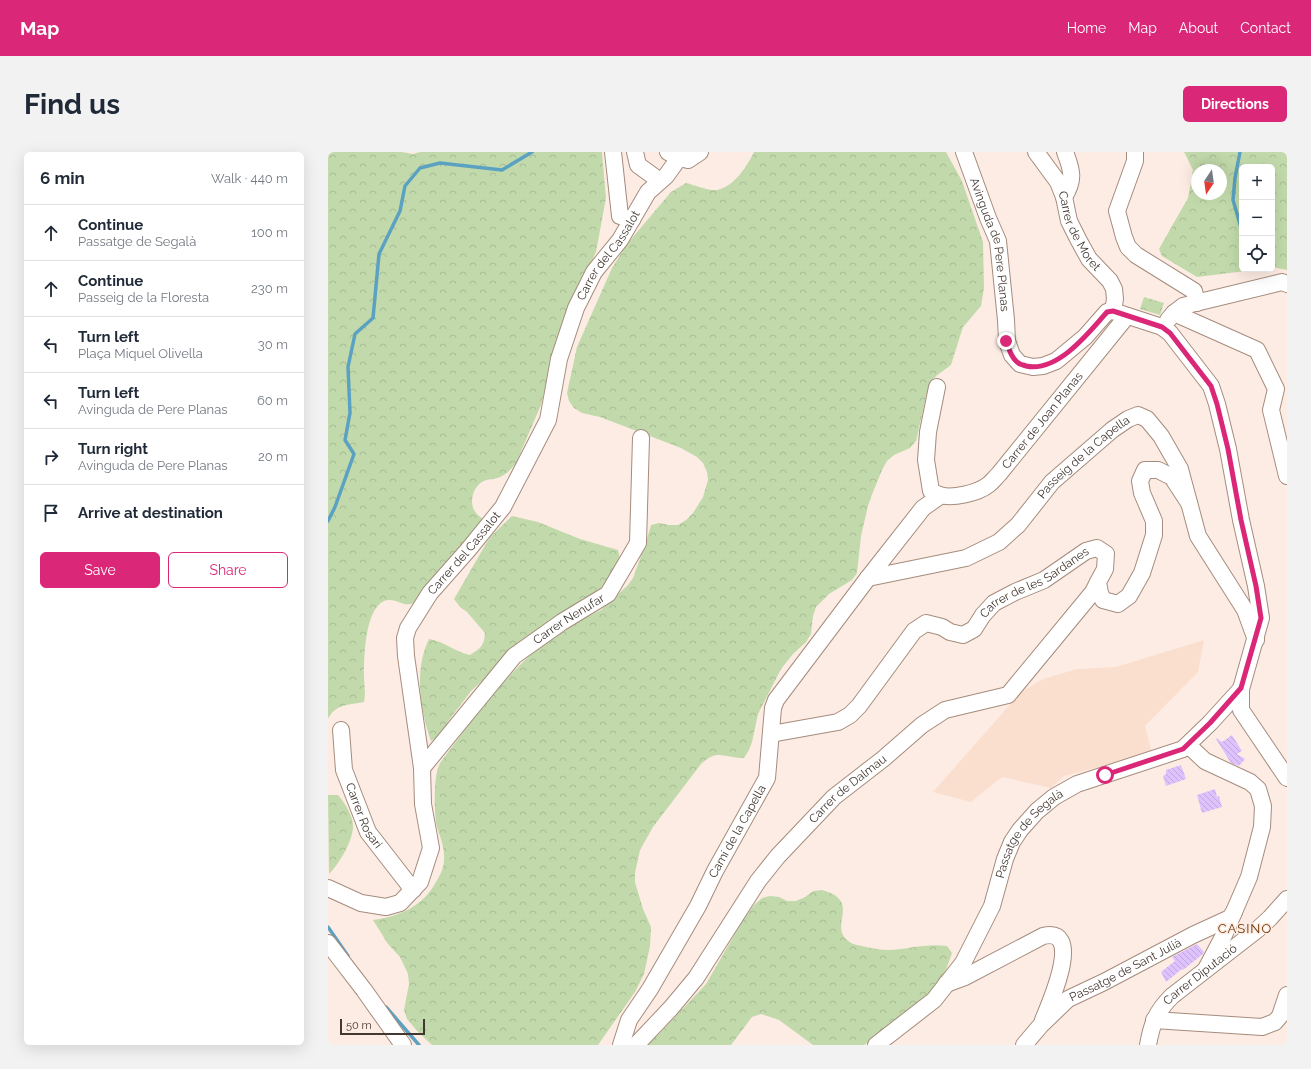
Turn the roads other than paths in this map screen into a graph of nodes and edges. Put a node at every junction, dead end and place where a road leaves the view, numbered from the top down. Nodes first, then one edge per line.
1 (613, 152) edge
2 (635, 152) edge
3 (700, 152) edge
4 (964, 152) edge
5 (1036, 152) edge
6 (1065, 152) edge
7 (1135, 152) edge
8 (673, 155) edge
9 (660, 181) junction
10 (1064, 197) junction
11 (632, 220) junction
12 (1287, 284) edge
13 (1197, 302) junction
14 (1174, 313) junction
15 (1120, 314) junction
16 (1162, 327) junction
17 (936, 387) dead end
18 (1282, 391) edge
19 (641, 438) dead end
20 (1287, 476) edge
21 (940, 496) junction
22 (1190, 503) junction
23 (868, 578) junction
24 (1098, 582) junction
25 (1256, 640) junction
26 (1241, 688) junction
27 (341, 730) dead end
28 (771, 734) junction
29 (1188, 745) junction
30 (422, 768) junction
31 (1287, 778) edge
32 (328, 888) edge
33 (413, 890) junction
34 (1287, 899) edge
35 (1236, 909) junction
36 (328, 943) edge
37 (1206, 969) junction
38 (946, 984) junction
39 (1287, 995) edge
40 (1154, 1020) junction
41 (1041, 1025) junction
42 (403, 1045) edge
43 (621, 1045) edge
44 (636, 1045) edge
45 (876, 1045) edge
46 (1024, 1045) edge
47 (1031, 1045) edge
48 (1148, 1045) edge

1 - 11 street
2 - 9 street
3 - 8 street
4 - 15 street, Avinguda de Pere Planas
5 - 10 street, Carrer de Moret
6 - 10 street
7 - 13 street
8 - 9 street, Carrer del Cassalot
9 - 11 street, Carrer del Cassalot
10 - 15 street, Carrer de Moret
11 - 30 street, Carrer del Cassalot
12 - 13 street
13 - 14 street
14 - 16 street
14 - 18 street
15 - 16 street
15 - 21 street, Carrer de Joan Planas
16 - 25 street
17 - 21 street
18 - 20 street
19 - 30 street, Carrer Nenufar
21 - 23 street, Camí de la Capella
22 - 23 street, Passeig de la Capella
22 - 24 street
22 - 25 street, Passeig de la Capella
23 - 28 street, Camí de la Capella
24 - 28 street, Carrer de les Sardanes
24 - 44 street, Carrer de Dalmau
25 - 26 street
26 - 29 street, Passatge de Segalà
26 - 31 street
27 - 33 street, Carrer Rosari
28 - 43 street, Camí de la Capella
29 - 35 street
29 - 38 street, Passatge de Segalà
30 - 33 street, Carrer del Cassalot
32 - 33 street, Carrer del Cassalot
34 - 37 street, Carrer Diputació
35 - 37 street
35 - 41 street, Passatge de Sant Julià
36 - 42 street
37 - 40 street, Carrer Diputació
38 - 41 street
38 - 45 street, Passatge de Segalà
39 - 40 street
40 - 48 street, Carrer Diputació
41 - 46 street, Passatge de Sant Julià
41 - 47 street

